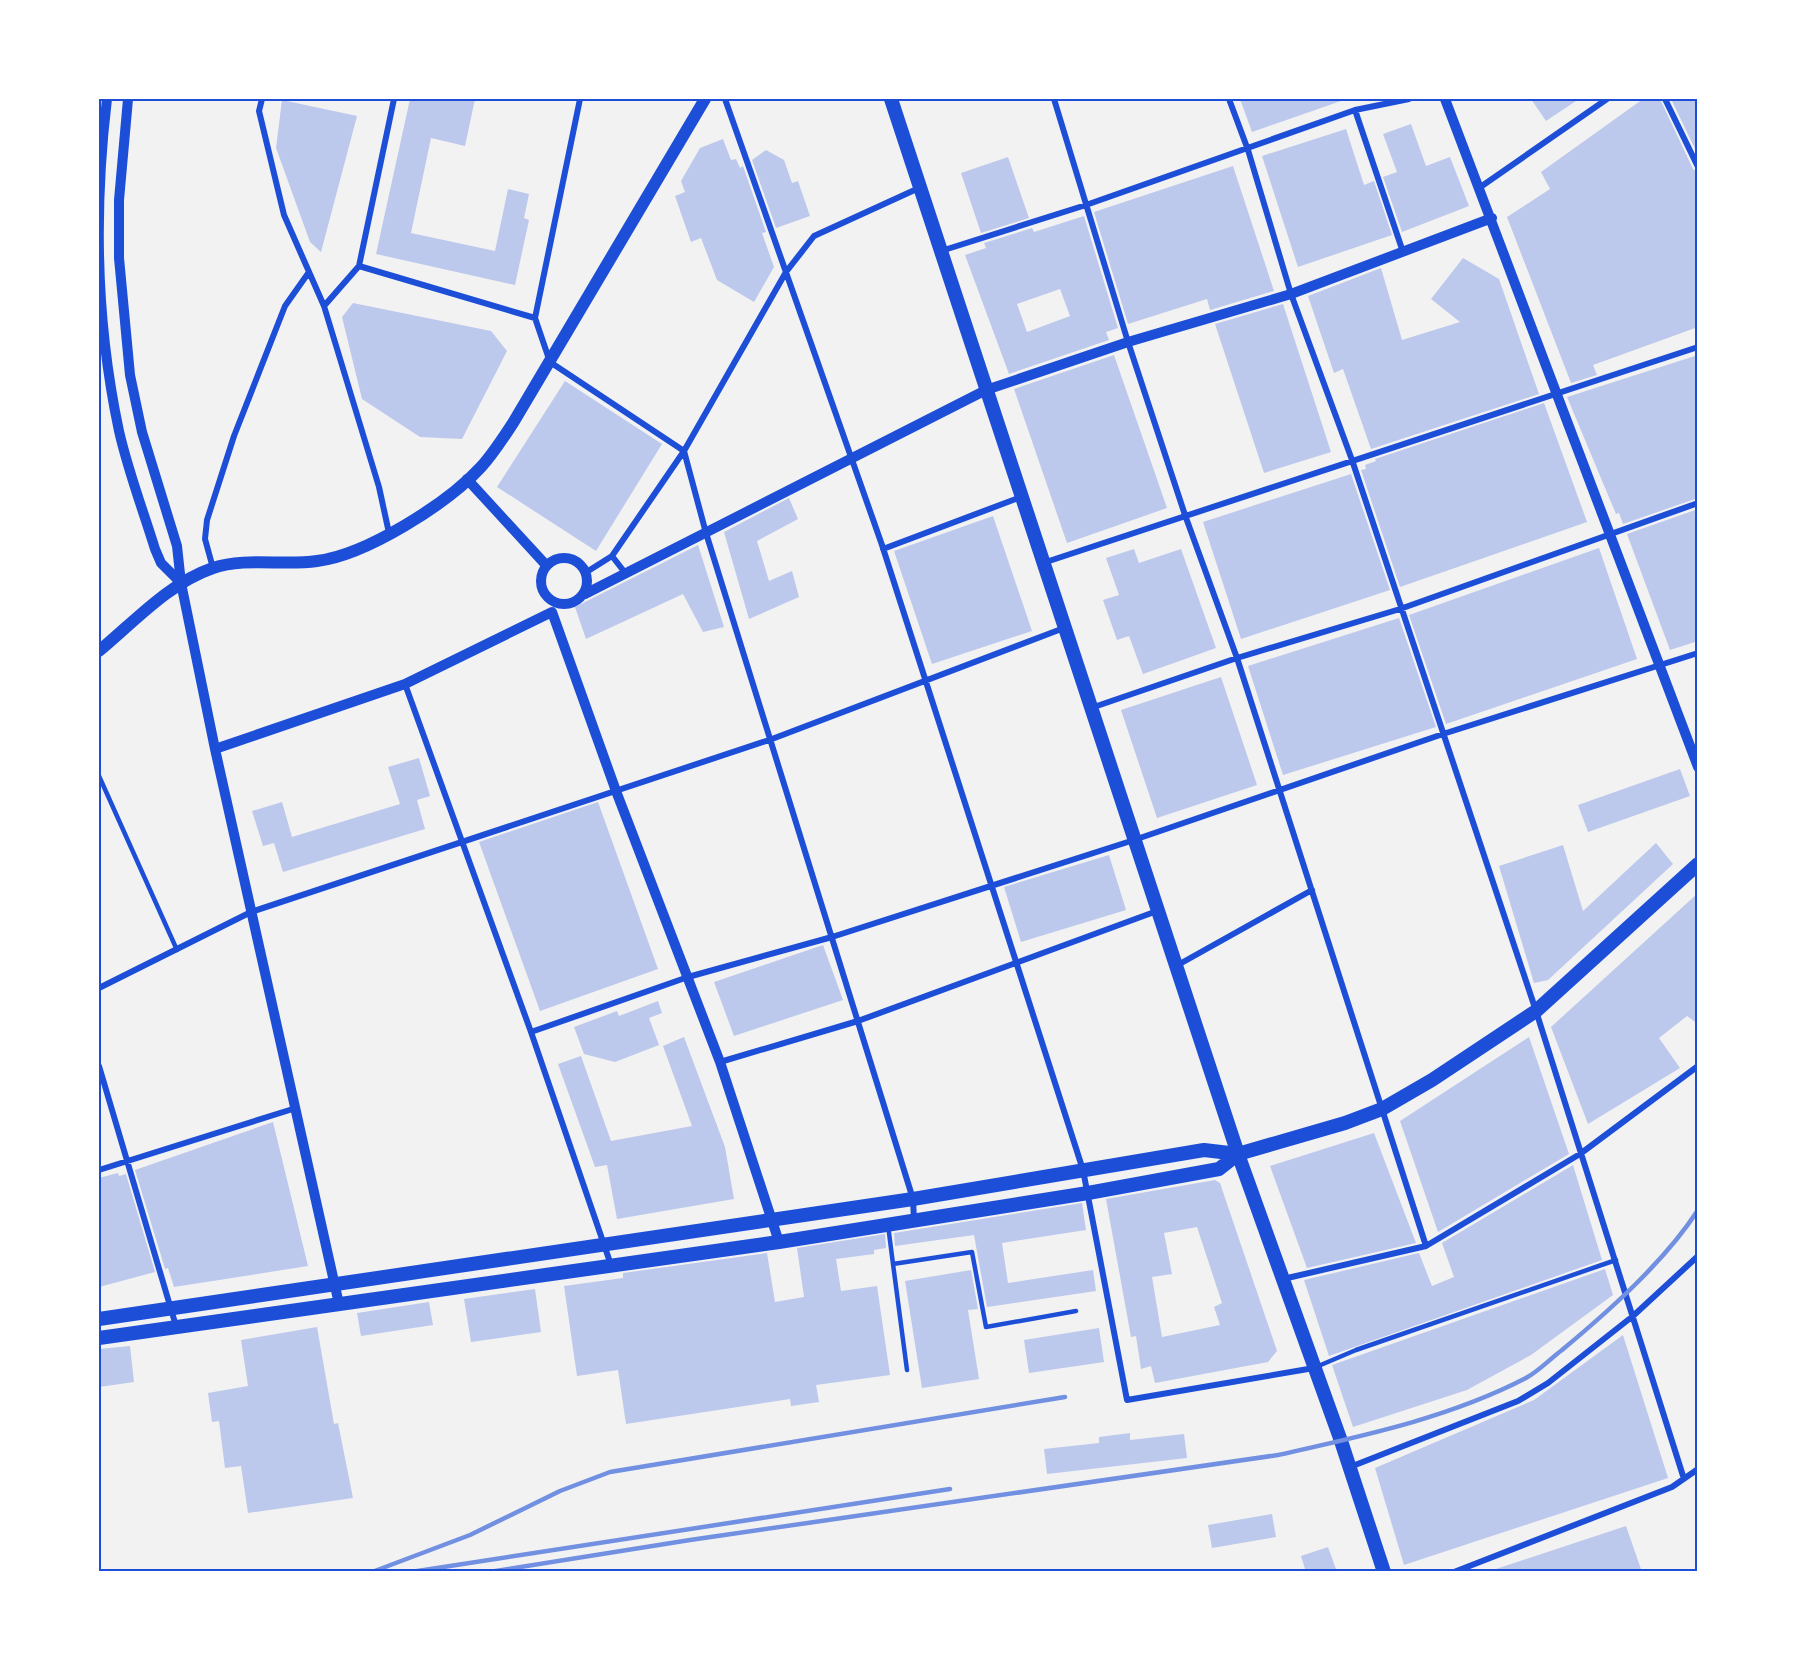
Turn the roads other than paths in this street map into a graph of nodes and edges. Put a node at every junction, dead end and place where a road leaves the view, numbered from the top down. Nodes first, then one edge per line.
1 (107, 99) edge
2 (128, 99) edge
3 (262, 99) edge
4 (394, 99) edge
5 (580, 99) edge
6 (705, 99) edge
7 (725, 99) edge
8 (891, 99) edge
9 (1054, 99) edge
10 (1229, 99) edge
11 (1409, 99) edge
12 (1445, 99) edge
13 (1607, 99) edge
14 (1665, 99) edge
15 (1355, 110) junction
16 (1248, 150) junction
17 (1698, 167) edge
18 (920, 188) junction
19 (1479, 188) junction
20 (1086, 205) junction
21 (1492, 218) junction
22 (940, 251) junction
23 (1403, 252) junction
24 (359, 266) junction
25 (309, 272) junction
26 (786, 272) junction
27 (1291, 294) junction
28 (324, 306) junction
29 (535, 318) junction
30 (1128, 342) junction
31 (1698, 346) edge
32 (550, 362) junction
33 (986, 390) junction
34 (1557, 392) junction
35 (684, 452) junction
36 (852, 460) junction
37 (1352, 460) junction
38 (467, 479) junction
39 (1021, 496) junction
40 (1698, 503) edge
41 (1185, 515) junction
42 (389, 533) junction
43 (706, 533) junction
44 (1611, 536) junction
45 (883, 549) junction
46 (612, 556) junction
47 (1043, 563) junction
48 (546, 565) junction
49 (213, 568) junction
50 (585, 573) junction
51 (626, 574) junction
52 (181, 583) junction
53 (585, 594) junction
54 (549, 600) junction
55 (564, 606) junction
56 (1400, 609) junction
57 (552, 612) junction
58 (1064, 628) junction
59 (99, 651) edge
60 (1698, 653) edge
61 (1237, 658) junction
62 (1660, 666) junction
63 (924, 680) junction
64 (405, 684) junction
65 (1091, 708) junction
66 (1443, 734) junction
67 (772, 739) junction
68 (215, 749) junction
69 (1698, 767) edge
70 (99, 776) edge
71 (616, 791) junction
72 (1280, 791) junction
73 (1134, 840) junction
74 (463, 842) junction
75 (1698, 864) edge
76 (990, 885) junction
77 (1312, 890) junction
78 (1157, 911) junction
79 (251, 912) junction
80 (832, 937) junction
81 (177, 950) junction
82 (1015, 964) junction
83 (1175, 966) junction
84 (688, 977) junction
85 (99, 988) edge
86 (1536, 1011) junction
87 (858, 1021) junction
88 (531, 1032) junction
89 (720, 1062) junction
90 (99, 1066) edge
91 (1698, 1066) edge
92 (296, 1108) junction
93 (1382, 1109) junction
94 (1238, 1154) junction
95 (1580, 1154) junction
96 (128, 1160) junction
97 (99, 1170) edge
98 (1083, 1170) junction
99 (1088, 1193) junction
100 (913, 1199) junction
101 (773, 1220) junction
102 (914, 1220) junction
103 (888, 1224) junction
104 (779, 1242) junction
105 (605, 1245) junction
106 (1426, 1246) junction
107 (1698, 1256) edge
108 (1616, 1260) junction
109 (893, 1264) junction
110 (611, 1266) junction
111 (1282, 1279) junction
112 (336, 1284) junction
113 (339, 1304) junction
114 (172, 1309) junction
115 (1076, 1311) dead end
116 (1633, 1316) junction
117 (99, 1319) edge
118 (176, 1327) junction
119 (99, 1338) edge
120 (1314, 1368) junction
121 (908, 1370) dead end
122 (1350, 1467) junction
123 (1698, 1469) edge
124 (1684, 1479) junction
125 (1384, 1572) edge
126 (1454, 1572) edge

1 - 52 street
2 - 52 street
3 - 25 street
4 - 24 street
5 - 29 street
6 - 32 main road
7 - 26 street
8 - 18 main road
9 - 20 street
10 - 16 street
11 - 15 street
12 - 19 street
13 - 19 street
14 - 17 street
15 - 16 street
15 - 23 street
16 - 20 street
16 - 27 street
18 - 22 main road
18 - 26 street
19 - 21 street
20 - 22 street
20 - 30 street
21 - 23 street
21 - 34 street
22 - 33 main road
23 - 27 street
24 - 28 street
24 - 29 street
25 - 28 street
25 - 49 street
26 - 35 street
26 - 36 street
27 - 30 street
27 - 37 street
28 - 42 street
29 - 32 street
30 - 33 street
30 - 41 street
31 - 34 street
32 - 35 street
32 - 38 main road
33 - 36 street
33 - 39 main road
34 - 37 street
34 - 44 street
35 - 43 street
35 - 46 street
36 - 43 street
36 - 45 street
37 - 41 street
37 - 56 street
38 - 42 main road
38 - 48 street
39 - 45 street
39 - 47 main road
40 - 44 street
41 - 47 street
41 - 61 street
42 - 49 main road
43 - 51 street
43 - 67 street
44 - 56 street
44 - 62 street
45 - 63 street
46 - 50 street
46 - 51 street
47 - 58 main road
48 - 50 street
48 - 54 street
49 - 52 main road
50 - 53 street
51 - 53 street
52 - 59 main road
52 - 68 street
53 - 55 street
54 - 55 street
54 - 57 street
55 - 57 street
56 - 61 street
56 - 66 street
57 - 64 street
57 - 71 street
58 - 63 street
58 - 65 main road
60 - 62 street
61 - 65 street
61 - 72 street
62 - 66 street
62 - 69 street
63 - 67 street
63 - 76 street
64 - 68 street
64 - 74 street
65 - 73 main road
66 - 72 street
66 - 86 street
67 - 71 street
67 - 80 street
68 - 79 street
70 - 81 lane
71 - 74 street
71 - 84 street
72 - 73 street
72 - 77 street
73 - 76 street
73 - 78 main road
74 - 79 street
74 - 88 street
75 - 86 main road
76 - 80 street
76 - 82 street
77 - 83 street
77 - 93 street
78 - 82 street
78 - 83 main road
79 - 81 street
79 - 92 street
80 - 84 street
80 - 87 street
81 - 85 street
82 - 87 street
82 - 98 street
83 - 94 main road
84 - 88 street
84 - 89 street
86 - 93 main road
86 - 95 street
87 - 89 street
87 - 100 street
88 - 105 street
89 - 101 street
90 - 96 street
91 - 95 street
92 - 96 street
92 - 112 street
93 - 94 main road
93 - 106 street
94 - 98 main road
94 - 99 main road
94 - 111 main road
95 - 106 street
95 - 108 street
96 - 97 street
96 - 114 street
98 - 99 street
98 - 100 main road
99 - 102 main road
99 - 120 street
100 - 101 main road
100 - 102 street
101 - 104 street
101 - 105 main road
102 - 103 main road
103 - 104 main road
103 - 109 lane
104 - 110 main road
105 - 110 street
105 - 112 main road
106 - 111 street
107 - 116 street
108 - 116 street
108 - 120 lane
109 - 115 lane
109 - 121 lane
110 - 113 main road
111 - 120 main road
112 - 113 street
112 - 114 main road
113 - 118 main road
114 - 117 main road
114 - 118 street
116 - 122 street
116 - 124 street
118 - 119 main road
120 - 122 main road
122 - 125 main road
123 - 124 street
124 - 126 street

